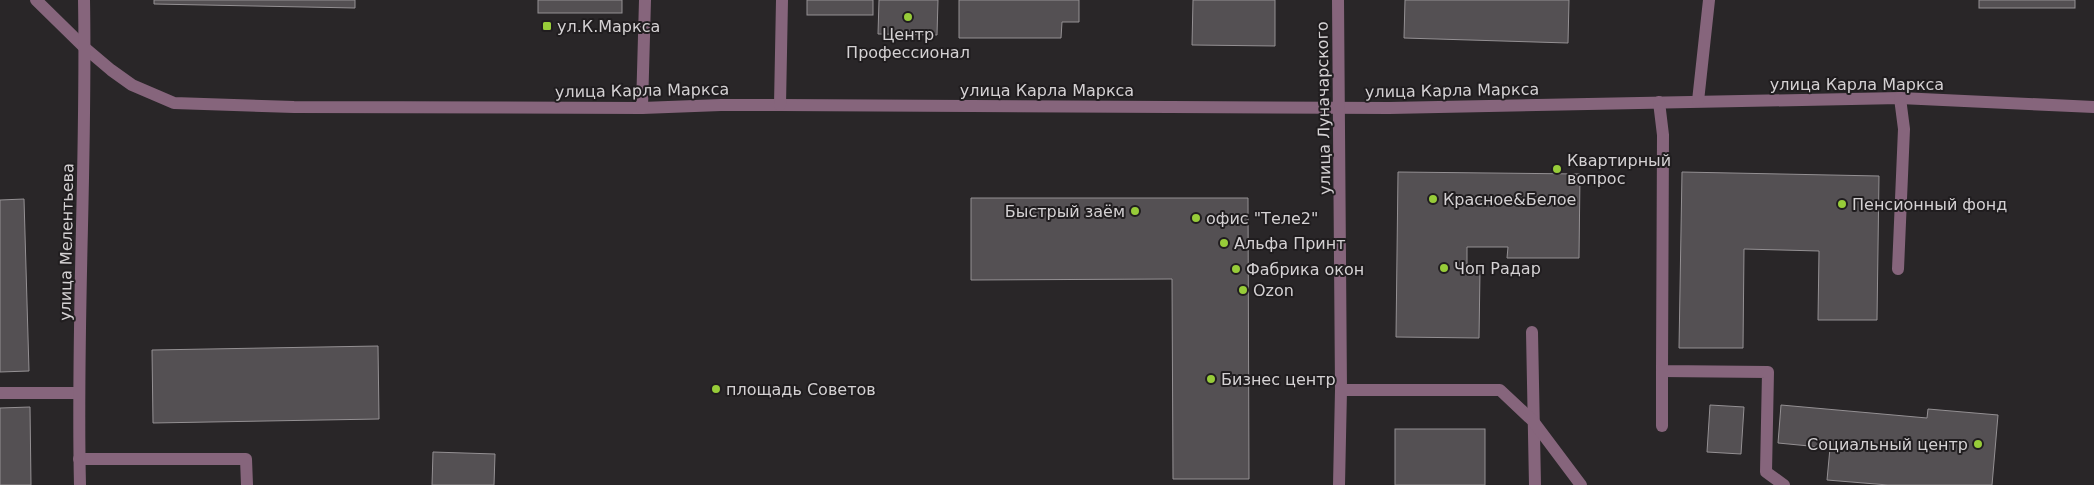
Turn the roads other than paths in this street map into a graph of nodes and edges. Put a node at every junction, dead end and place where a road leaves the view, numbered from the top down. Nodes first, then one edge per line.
1 (36, 0) edge
2 (84, 0) edge
3 (645, 0) edge
4 (782, 0) edge
5 (1338, 0) edge
6 (1709, 0) edge
7 (85, 48) junction
8 (1900, 98) junction
9 (1698, 101) junction
10 (1659, 102) junction
11 (780, 105) junction
12 (1339, 107) junction
13 (2094, 107) edge
14 (642, 108) junction
15 (1898, 269) dead end
16 (1532, 332) dead end
17 (1662, 371) junction
18 (1341, 390) junction
19 (0, 393) edge
20 (79, 393) junction
21 (1533, 421) junction
22 (1662, 426) dead end
23 (80, 459) junction
24 (80, 485) edge
25 (247, 485) edge
26 (1339, 485) edge
27 (1535, 485) edge
28 (1582, 485) edge
29 (1784, 485) edge

1 - 7 street, улица Карла Маркса
2 - 7 street, улица Мелентьева
3 - 14 street
4 - 11 street
5 - 12 street, улица Луначарского
6 - 9 street
7 - 14 street, улица Карла Маркса
7 - 20 street, улица Мелентьева
8 - 9 street, улица Карла Маркса
8 - 13 street, улица Карла Маркса
8 - 15 street
9 - 10 street, улица Карла Маркса
10 - 12 street, улица Карла Маркса
10 - 17 street
11 - 12 street, улица Карла Маркса
11 - 14 street, улица Карла Маркса
12 - 18 street, улица Луначарского
16 - 21 street
17 - 22 street
17 - 29 street
18 - 21 street
18 - 26 street, улица Луначарского
19 - 20 street
20 - 23 street, улица Мелентьева
21 - 27 street
21 - 28 street
23 - 24 street, улица Мелентьева
23 - 25 street

